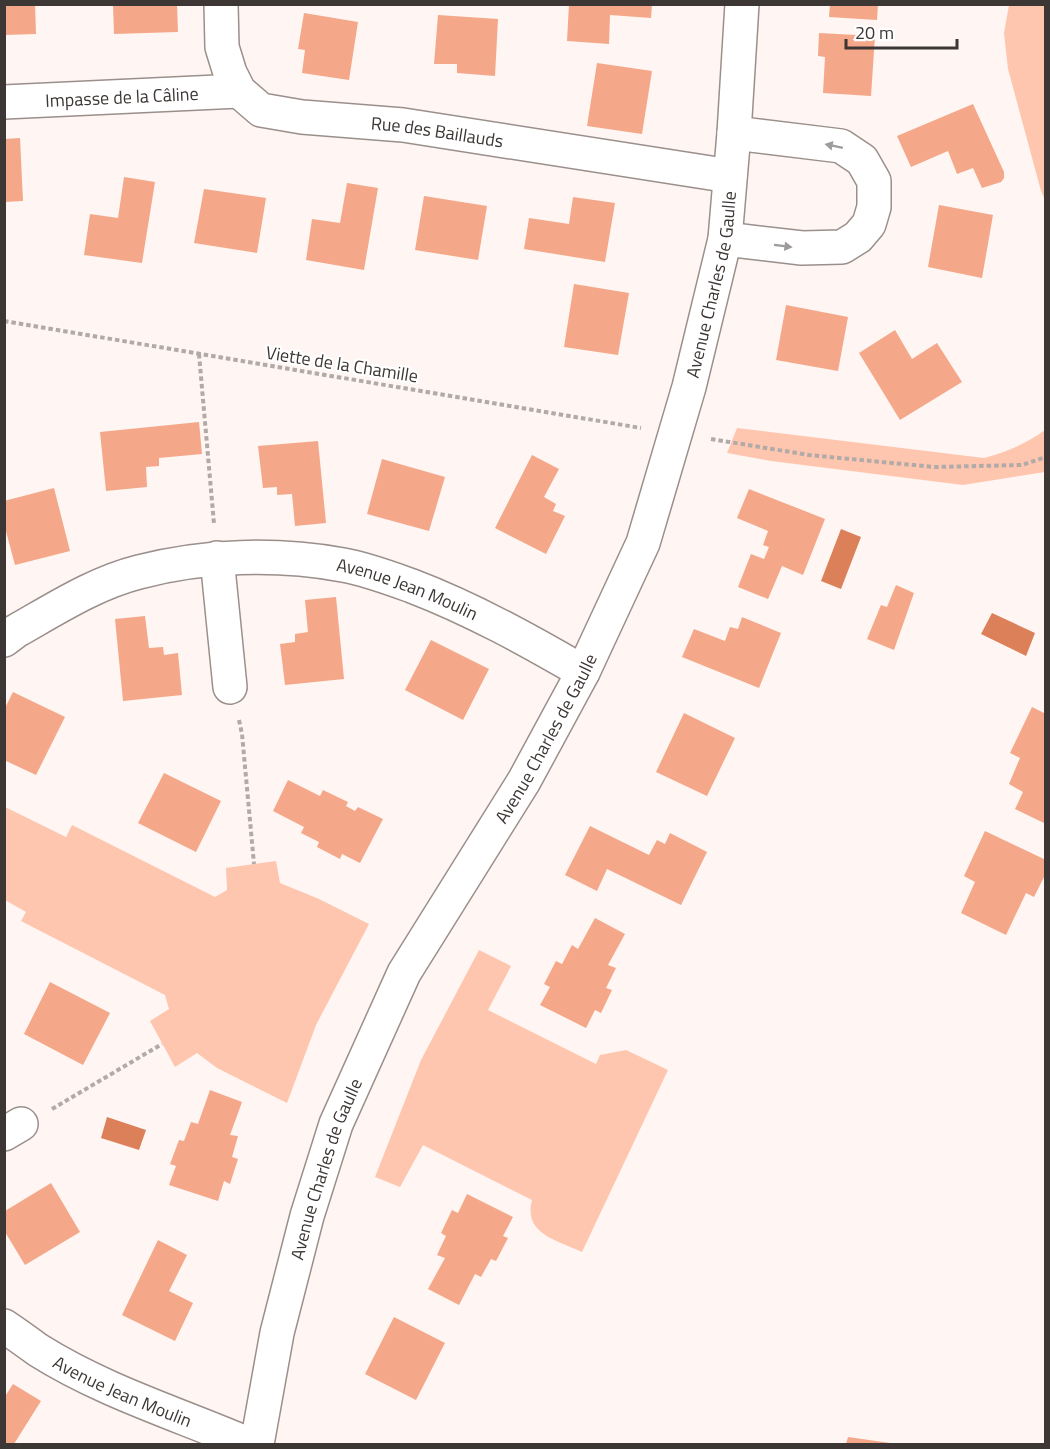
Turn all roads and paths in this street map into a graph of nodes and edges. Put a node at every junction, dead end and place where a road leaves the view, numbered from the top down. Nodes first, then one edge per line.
1 (221, 4) edge
2 (742, 4) edge
3 (239, 91) junction
4 (4, 102) edge
5 (734, 133) junction
6 (730, 176) junction
7 (725, 239) junction
8 (4, 321) edge
9 (199, 354) junction
10 (675, 434) junction
11 (1046, 457) edge
12 (217, 558) junction
13 (4, 640) edge
14 (583, 672) junction
15 (230, 687) joint
16 (254, 864) dead end
17 (162, 1044) dead end
18 (13, 1129) edge
19 (4, 1326) edge
20 (248, 1444) edge
21 (257, 1444) edge

1 - 3 street, Rue des Baillauds
2 - 5 street, Avenue Charles de Gaulle
3 - 4 street, Impasse de la Câline
3 - 6 street, Rue des Baillauds
5 - 6 street, Avenue Charles de Gaulle
7 -> 5 street
6 - 7 street, Avenue Charles de Gaulle
7 - 10 street, Avenue Charles de Gaulle
8 - 9 path, Viette de la Chamille
9 - 10 path, Viette de la Chamille
9 - 12 path
10 - 11 path, Viette de la Chamille
10 - 14 street, Avenue Charles de Gaulle
12 - 13 street, Avenue Jean Moulin
12 - 14 street, Avenue Jean Moulin
12 - 15 street
14 - 21 street, Avenue Charles de Gaulle
15 - 16 path
17 - 18 path
19 - 20 street, Avenue Jean Moulin

